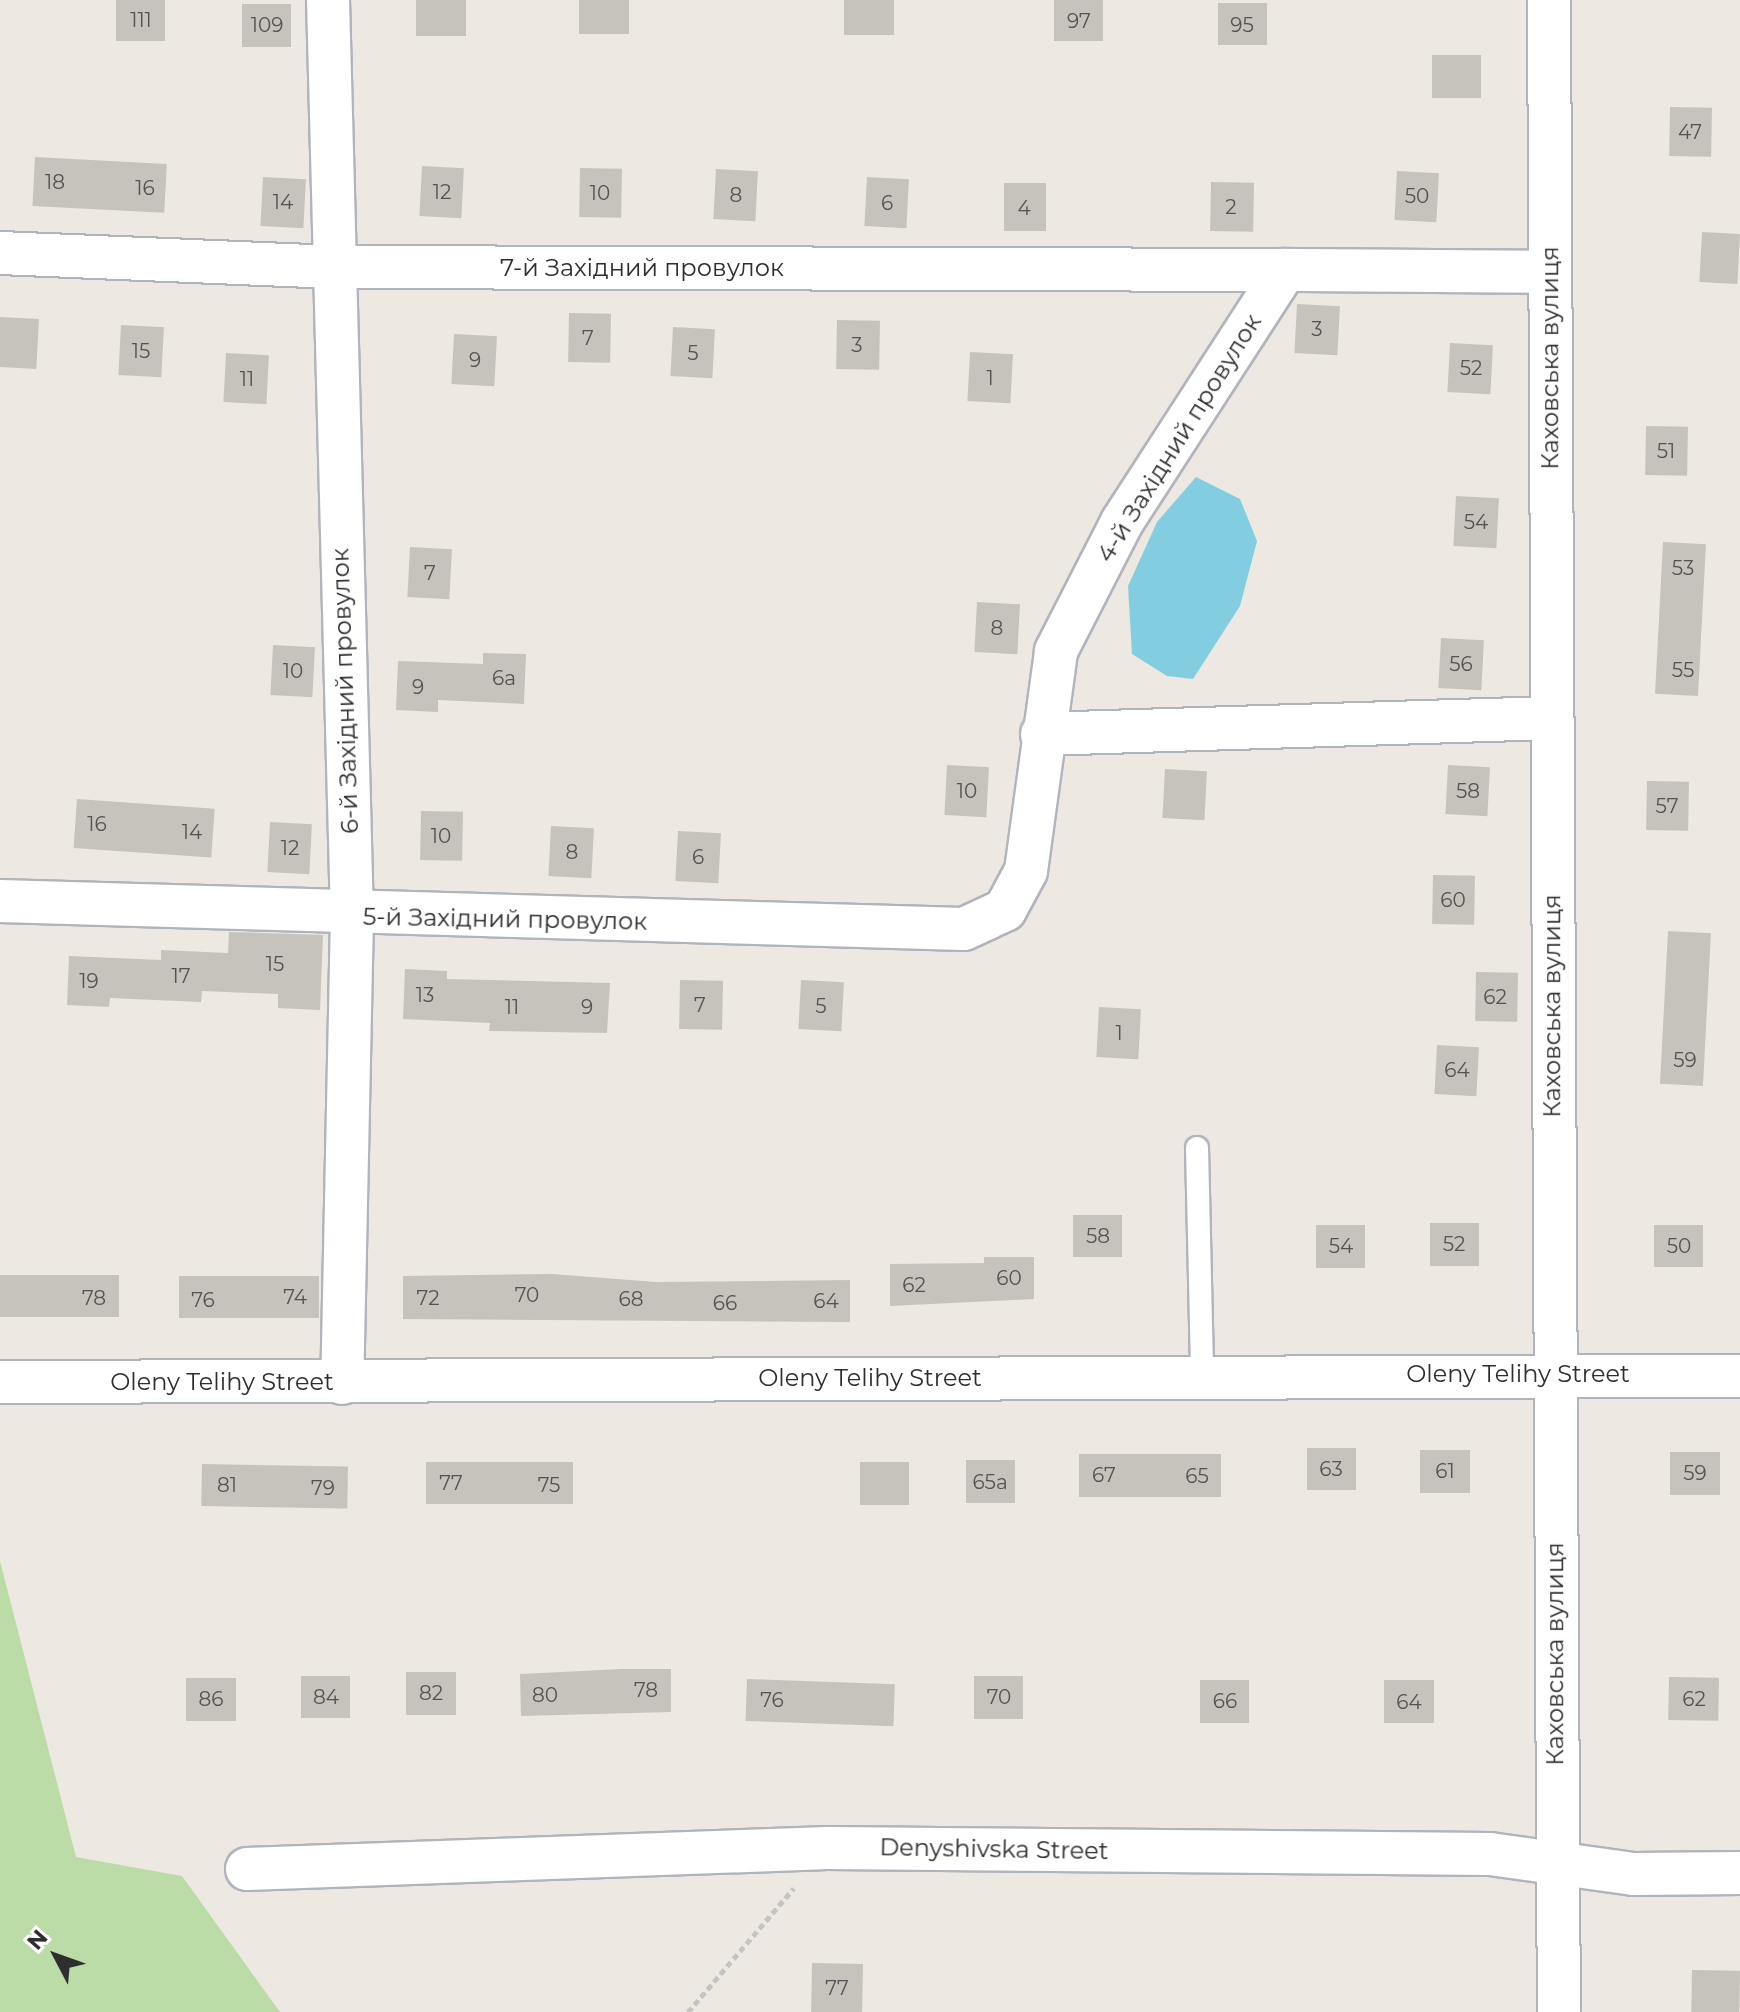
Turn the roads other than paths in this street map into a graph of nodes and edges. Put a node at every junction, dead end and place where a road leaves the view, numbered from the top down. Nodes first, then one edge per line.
1 (328, 0) edge
2 (1549, 0) edge
3 (0, 253) edge
4 (332, 267) junction
5 (1285, 270) junction
6 (1550, 272) junction
7 (1551, 718) junction
8 (1042, 734) junction
9 (0, 901) edge
10 (1005, 910) joint
11 (352, 916) junction
12 (1197, 1148) dead end
13 (1553, 1373) junction
14 (1202, 1376) junction
15 (1740, 1376) edge
16 (0, 1382) edge
17 (342, 1383) junction
18 (1556, 1866) junction
19 (247, 1869) dead end
20 (1740, 1873) edge
21 (1559, 2012) edge

1 - 4 street, 6-й Західний провулок
2 - 6 street, Каховська вулиця
3 - 4 street, 7-й Західний провулок
4 - 5 street, 7-й Західний провулок
4 - 11 street, 6-й Західний провулок
5 - 6 street
5 - 8 street, 4-й Західний провулок
6 - 7 street, Каховська вулиця
7 - 8 street
7 - 13 street, Каховська вулиця
8 - 10 street, 4-й Західний провулок
9 - 11 street, 5-й Західний провулок
10 - 11 street, 5-й Західний провулок
11 - 17 street, 6-й Західний провулок
12 - 14 lane
13 - 14 street, Oleny Telihy Street
13 - 15 street, Oleny Telihy Street
13 - 18 street, Каховська вулиця
14 - 17 street, Oleny Telihy Street
16 - 17 street, Oleny Telihy Street
18 - 19 street, Denyshivska Street
18 - 20 street, Denyshivska Street
18 - 21 street, Каховська вулиця

